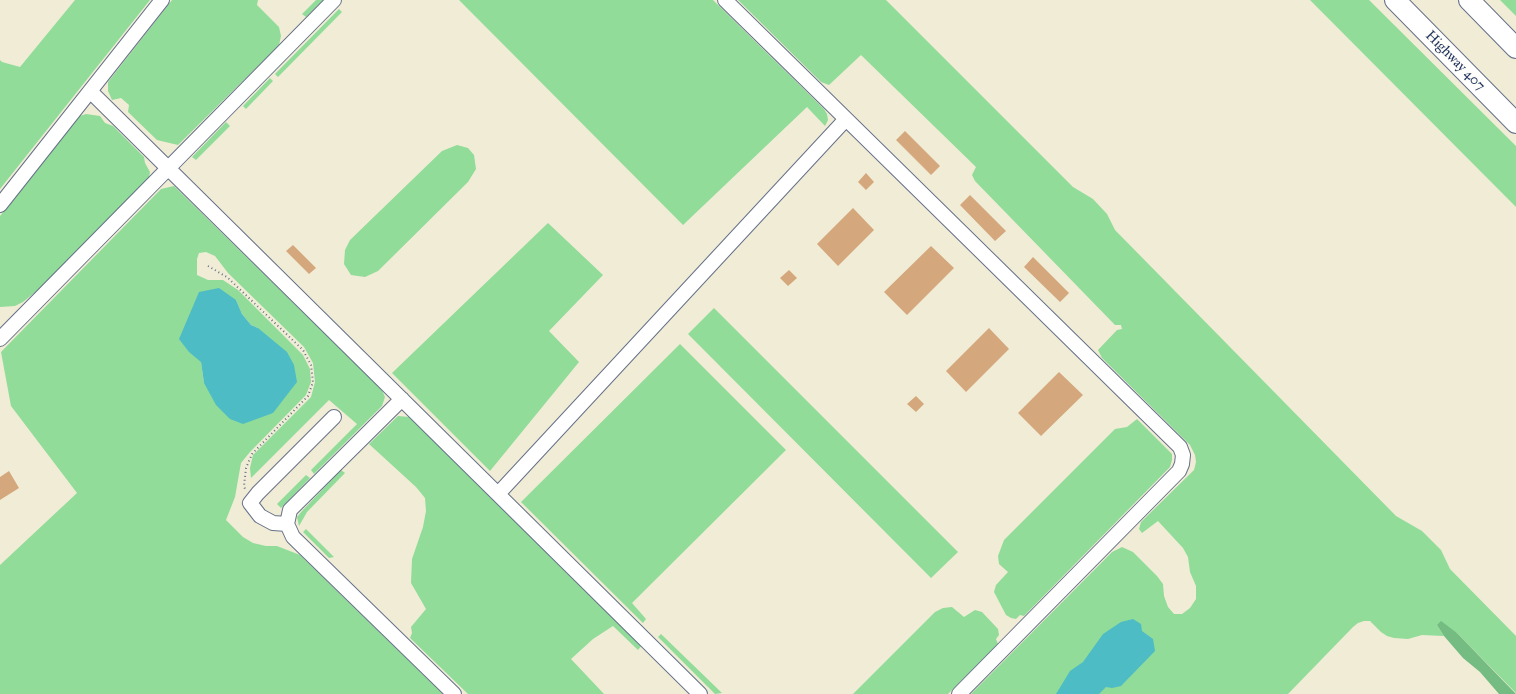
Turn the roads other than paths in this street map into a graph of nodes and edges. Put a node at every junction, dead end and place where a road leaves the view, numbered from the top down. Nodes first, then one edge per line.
1 (162, 0) edge
2 (334, 0) edge
3 (725, 0) edge
4 (1395, 0) edge
5 (1469, 0) edge
6 (1516, 48) edge
7 (90, 91) junction
8 (846, 119) junction
9 (1516, 123) edge
10 (169, 168) junction
11 (0, 205) edge
12 (0, 339) edge
13 (402, 399) junction
14 (334, 417) dead end
15 (498, 494) junction
16 (287, 524) junction
17 (454, 694) edge
18 (700, 694) edge
19 (959, 694) edge

1 - 7 lane
2 - 10 lane
3 - 8 lane
4 - 9 highway, Highway 407
5 - 6 highway
7 - 10 lane
7 - 11 lane
8 - 15 lane
8 - 19 lane
10 - 12 lane
10 - 13 lane
13 - 15 lane
13 - 16 lane
14 - 16 lane
15 - 18 lane
16 - 17 lane

